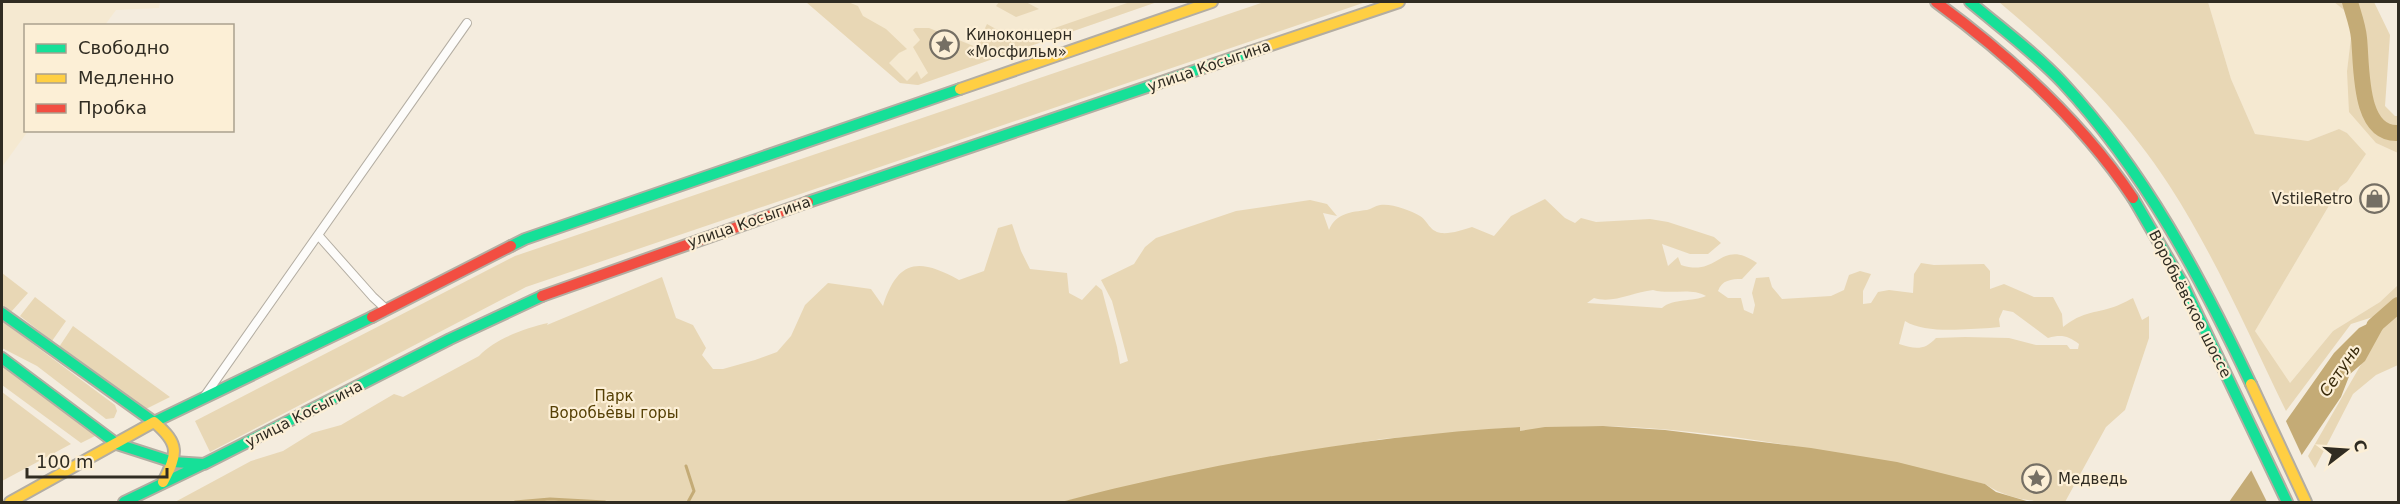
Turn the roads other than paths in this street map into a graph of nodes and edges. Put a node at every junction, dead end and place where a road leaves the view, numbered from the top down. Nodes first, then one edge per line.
1 (1212, 2) edge
2 (1399, 2) edge
3 (1936, 2) edge
4 (1970, 2) edge
5 (467, 23) dead end
6 (318, 235) junction
7 (387, 310) junction
8 (2, 313) edge
9 (2, 358) edge
10 (203, 398) junction
11 (154, 422) junction
12 (117, 444) junction
13 (173, 462) junction
14 (204, 464) junction
15 (163, 482) junction
16 (10, 502) edge
17 (124, 502) edge
18 (2287, 502) edge
19 (2306, 502) edge

1 - 7 main road
2 - 14 main road, улица Косыгина
3 - 18 main road, Воробьёвское шоссе
4 - 19 main road, Воробьёвское шоссе
5 - 6 street
6 - 7 street
6 - 10 street
7 - 10 main road
8 - 11 main road
9 - 12 main road
10 - 11 main road
11 - 12 main road
11 - 13 main road
12 - 13 main road
12 - 16 main road
13 - 14 main road
13 - 15 main road
14 - 15 main road, улица Косыгина
15 - 17 main road, улица Косыгина

